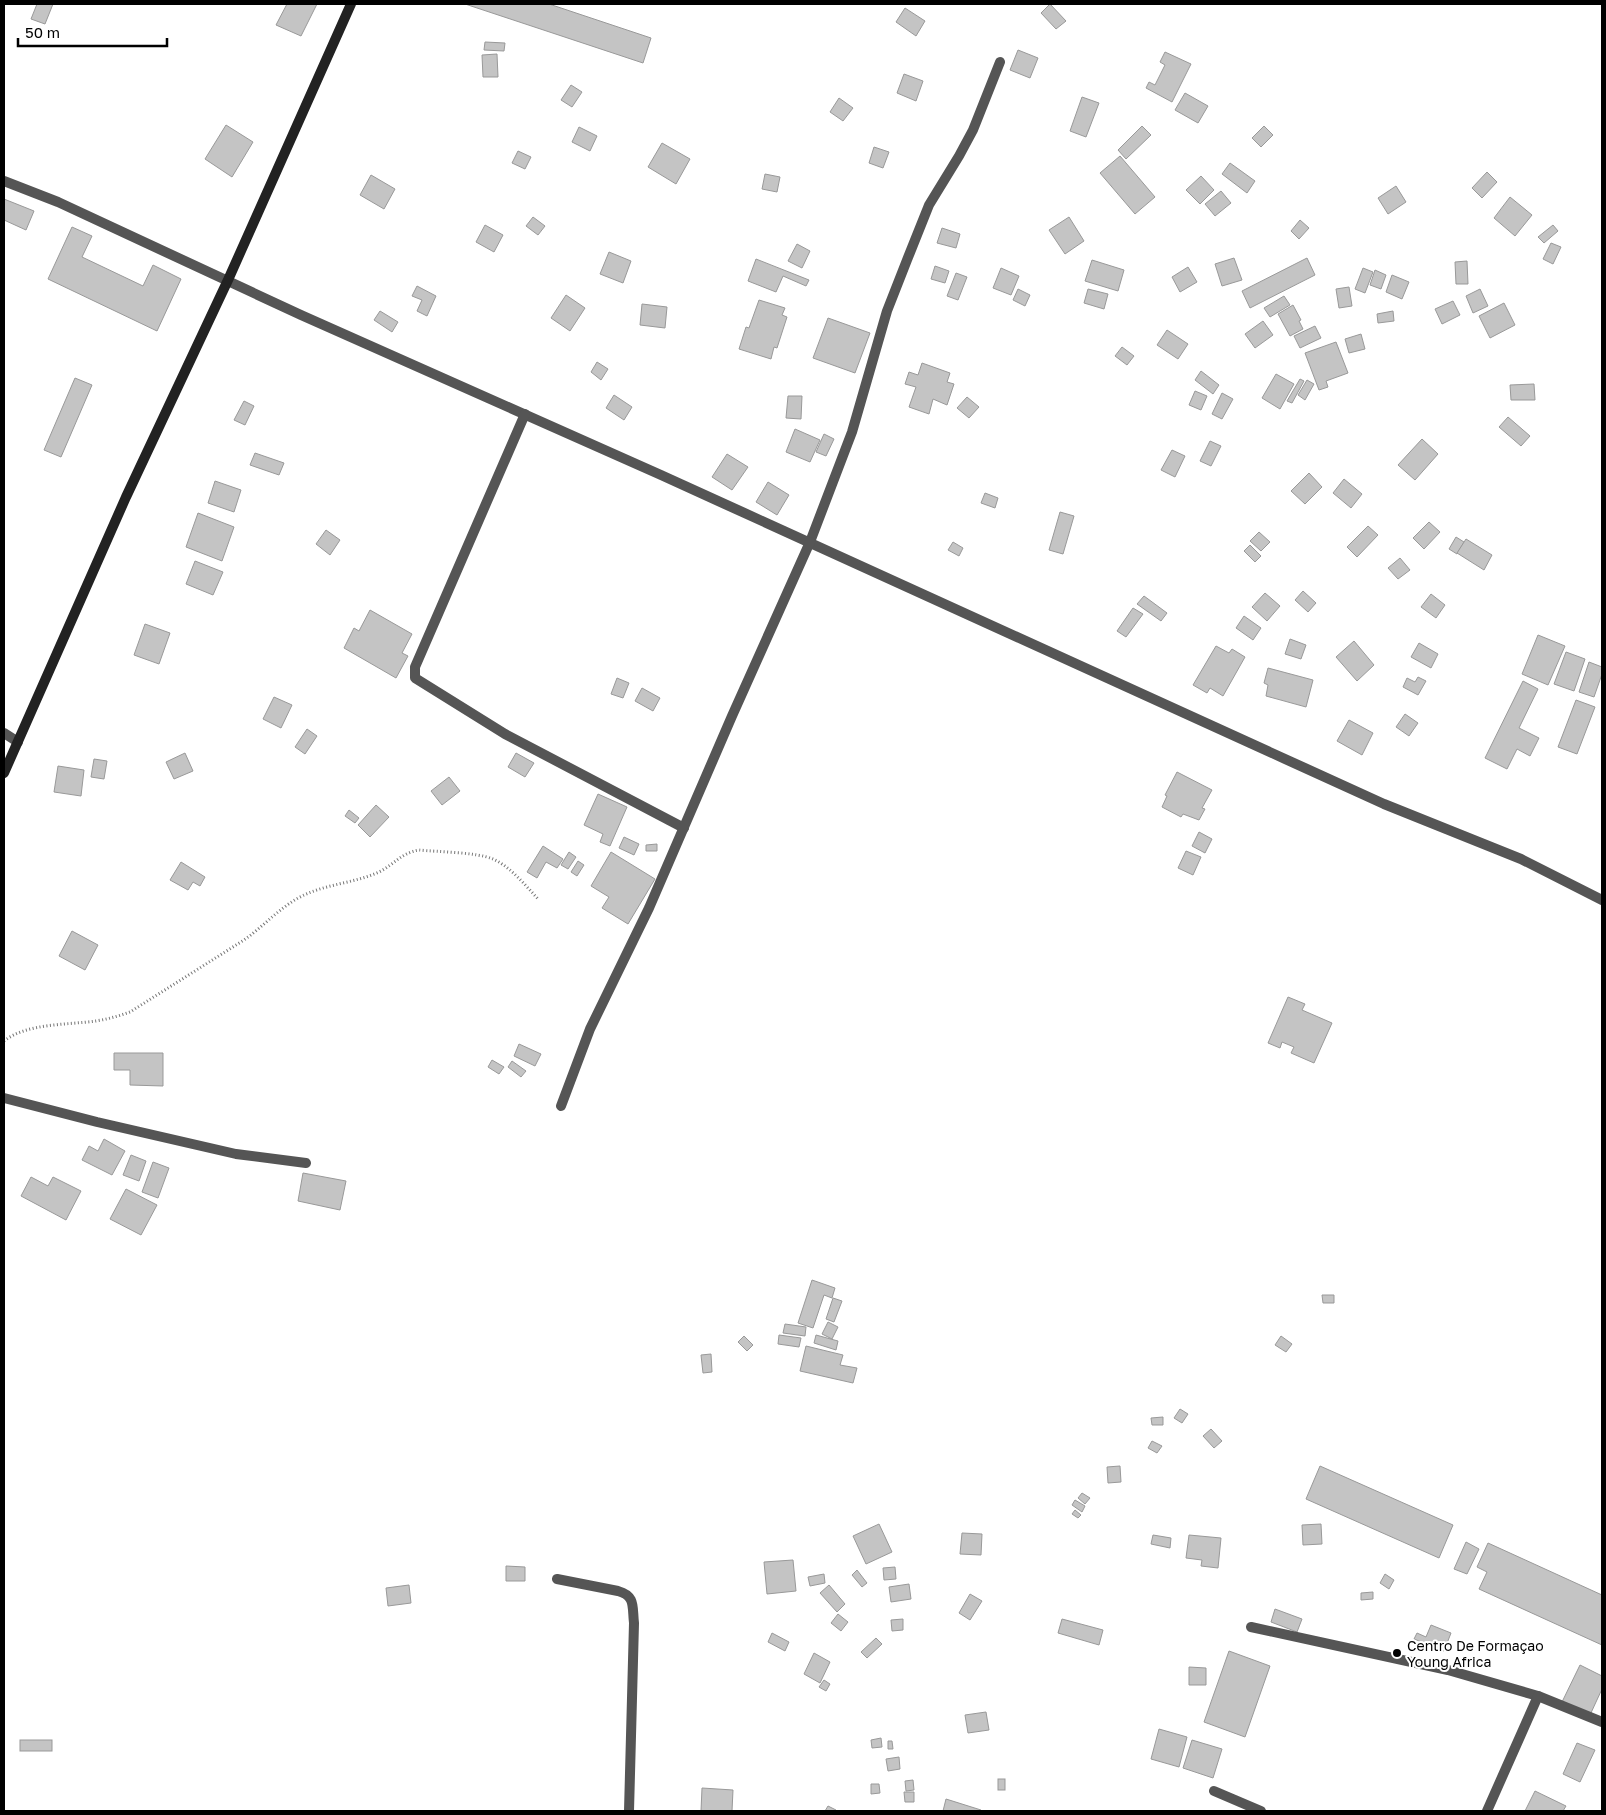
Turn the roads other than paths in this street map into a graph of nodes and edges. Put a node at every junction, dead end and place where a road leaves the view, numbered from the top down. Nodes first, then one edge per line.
1 (351, 4) edge
2 (1000, 62) dead end
3 (4, 181) edge
4 (228, 280) junction
5 (525, 414) junction
6 (810, 542) junction
7 (4, 733) edge
8 (18, 742) junction
9 (4, 773) edge
10 (684, 828) junction
11 (1602, 900) edge
12 (4, 1098) edge
13 (561, 1106) dead end
14 (306, 1162) dead end
15 (557, 1579) dead end
16 (1251, 1626) dead end
17 (1538, 1696) junction
18 (1602, 1722) edge
19 (1214, 1791) dead end
20 (629, 1811) edge
21 (1261, 1811) edge
22 (1487, 1811) edge

1 - 4 main road
2 - 6 street
3 - 4 street
4 - 5 street
4 - 8 main road
5 - 6 street
5 - 10 street
6 - 10 street
6 - 11 street
7 - 8 street
8 - 9 main road
10 - 13 street
12 - 14 street
15 - 20 street
16 - 17 street
17 - 18 street
17 - 22 street
19 - 21 street

